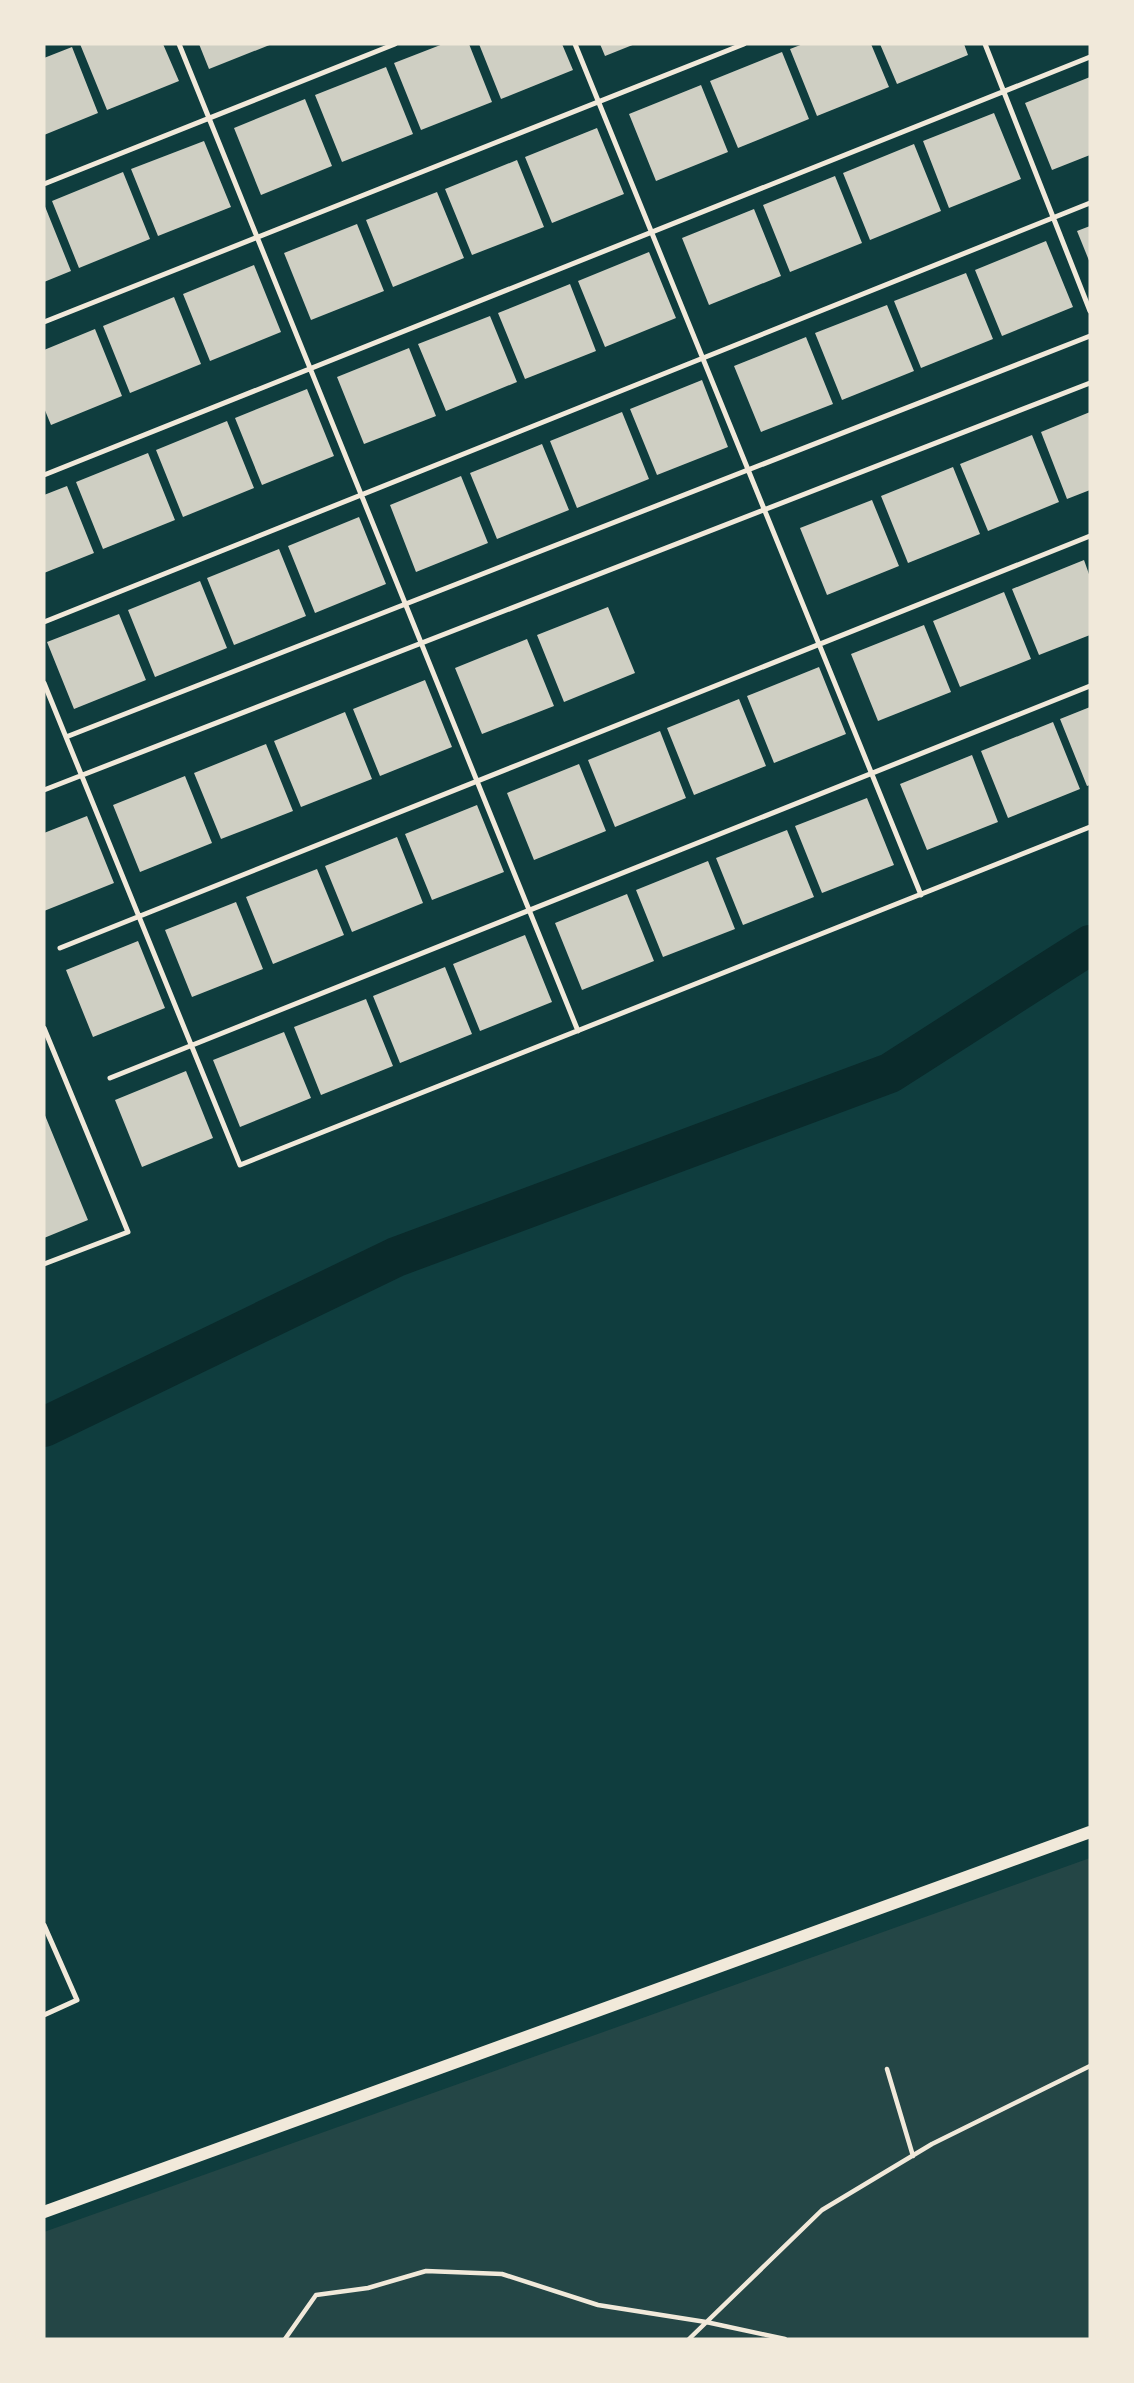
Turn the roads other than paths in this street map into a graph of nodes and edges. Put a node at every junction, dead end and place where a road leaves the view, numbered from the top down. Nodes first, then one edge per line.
1 (179, 44) edge
2 (395, 44) edge
3 (575, 44) edge
4 (744, 44) edge
5 (985, 44) edge
6 (1090, 57) edge
7 (1004, 92) junction
8 (598, 102) junction
9 (209, 118) junction
10 (44, 184) edge
11 (1090, 204) edge
12 (1054, 218) junction
13 (651, 233) junction
14 (257, 237) junction
15 (1090, 311) edge
16 (44, 321) edge
17 (1090, 336) edge
18 (703, 359) junction
19 (310, 369) junction
20 (1090, 383) edge
21 (748, 470) junction
22 (44, 475) edge
23 (362, 495) junction
24 (764, 510) junction
25 (1090, 536) edge
26 (406, 604) junction
27 (44, 622) edge
28 (422, 643) junction
29 (819, 645) junction
30 (44, 683) edge
31 (1090, 686) edge
32 (66, 737) junction
33 (872, 774) junction
34 (82, 776) junction
35 (477, 781) junction
36 (44, 790) edge
37 (1090, 827) edge
38 (921, 895) junction
39 (530, 910) junction
40 (139, 917) junction
41 (60, 948) dead end
42 (44, 1028) edge
43 (578, 1031) junction
44 (191, 1045) junction
45 (110, 1078) dead end
46 (44, 1264) edge
47 (1090, 1832) edge
48 (44, 1925) edge
49 (44, 2015) edge
50 (44, 2212) edge

1 - 9 lane
2 - 9 lane
3 - 8 lane
4 - 8 lane
5 - 7 lane
6 - 7 lane
7 - 12 lane
7 - 13 lane
8 - 13 lane
8 - 14 lane
9 - 10 lane
9 - 14 lane
11 - 12 lane
12 - 15 lane
12 - 18 lane
13 - 18 lane
13 - 19 lane
14 - 16 lane
14 - 19 lane
17 - 21 lane
18 - 21 lane
18 - 23 lane
19 - 22 lane
19 - 23 lane
20 - 24 lane
21 - 24 lane
21 - 26 lane
23 - 26 lane
23 - 27 lane
24 - 28 lane
24 - 29 lane
25 - 29 lane
26 - 28 lane
26 - 32 lane
28 - 34 lane
28 - 35 lane
29 - 33 lane
29 - 35 lane
30 - 32 lane
31 - 33 lane
32 - 34 lane
33 - 38 lane
33 - 39 lane
34 - 36 lane
34 - 40 lane
35 - 39 lane
35 - 40 lane
37 - 38 lane
38 - 43 lane
39 - 43 lane
39 - 44 lane
40 - 41 lane
40 - 44 lane
42 - 46 lane
43 - 44 lane
44 - 45 lane
47 - 50 street
48 - 49 lane

